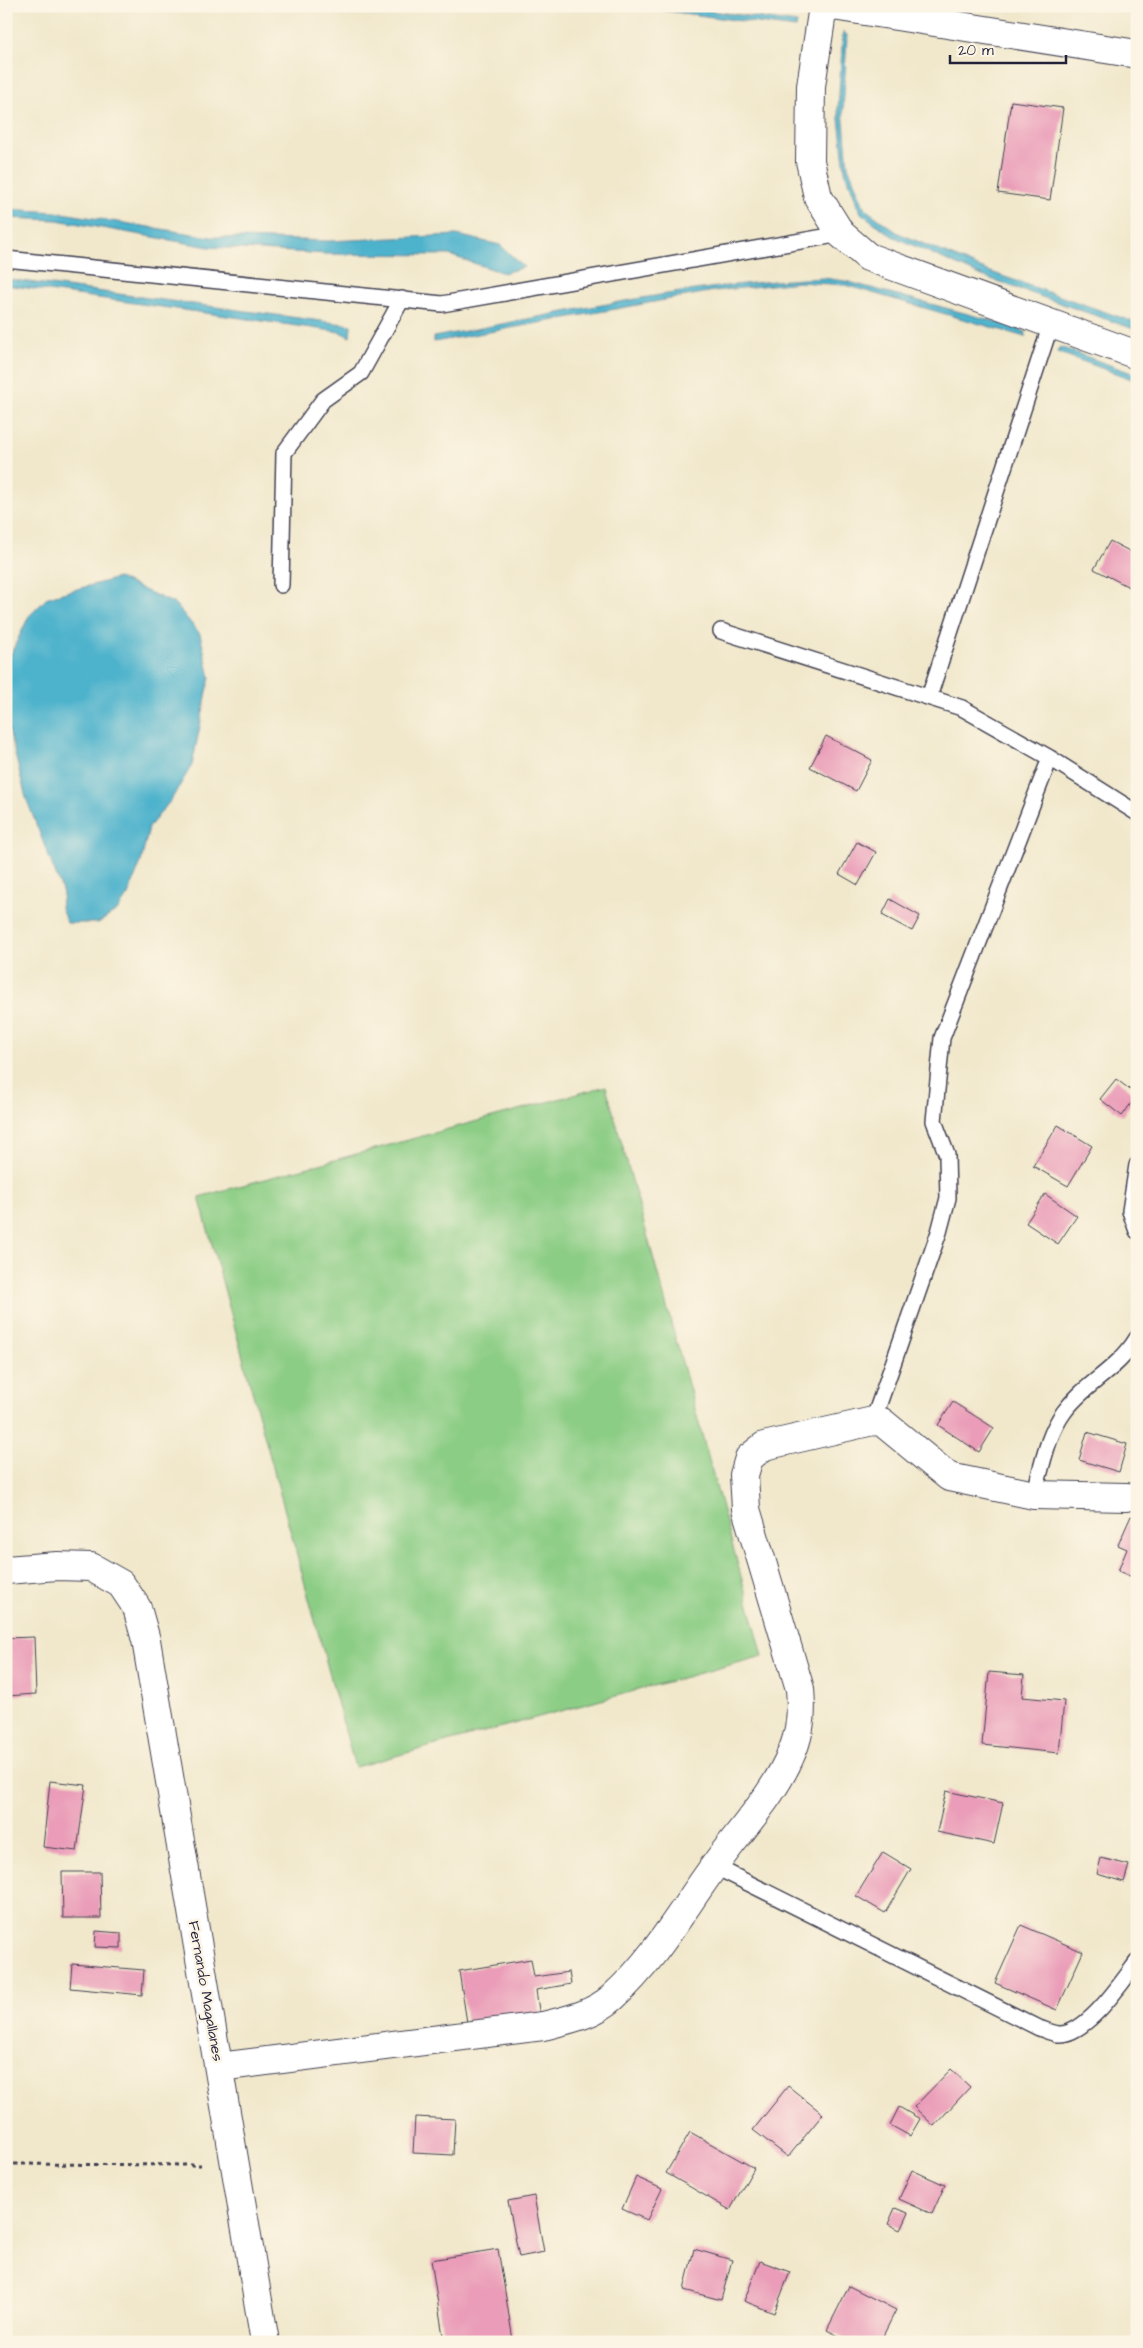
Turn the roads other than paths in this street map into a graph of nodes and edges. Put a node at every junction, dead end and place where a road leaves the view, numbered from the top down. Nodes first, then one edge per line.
1 (823, 6) edge
2 (833, 6) edge
3 (1137, 54) edge
4 (841, 234) junction
5 (6, 259) edge
6 (402, 300) junction
7 (1051, 324) junction
8 (1137, 355) edge
9 (280, 585) dead end
10 (722, 631) dead end
11 (929, 697) junction
12 (1050, 758) junction
13 (1137, 813) edge
14 (1137, 1166) edge
15 (1137, 1231) edge
16 (1137, 1338) edge
17 (872, 1422) junction
18 (1034, 1495) junction
19 (1132, 1497) edge
20 (6, 1570) edge
21 (714, 1866) junction
22 (1137, 1962) edge
23 (219, 2067) junction
24 (266, 2342) edge

1 - 4 street
2 - 3 street
4 - 6 lane
4 - 7 street
5 - 6 lane
6 - 9 lane
7 - 8 street
7 - 11 lane
10 - 11 lane
11 - 12 lane
12 - 13 lane
12 - 17 lane
14 - 15 lane
16 - 18 lane
17 - 18 street
17 - 21 street
18 - 19 street
20 - 23 street, Fernando Magallanes
21 - 22 lane
21 - 23 street
23 - 24 street, Fernando Magallanes

